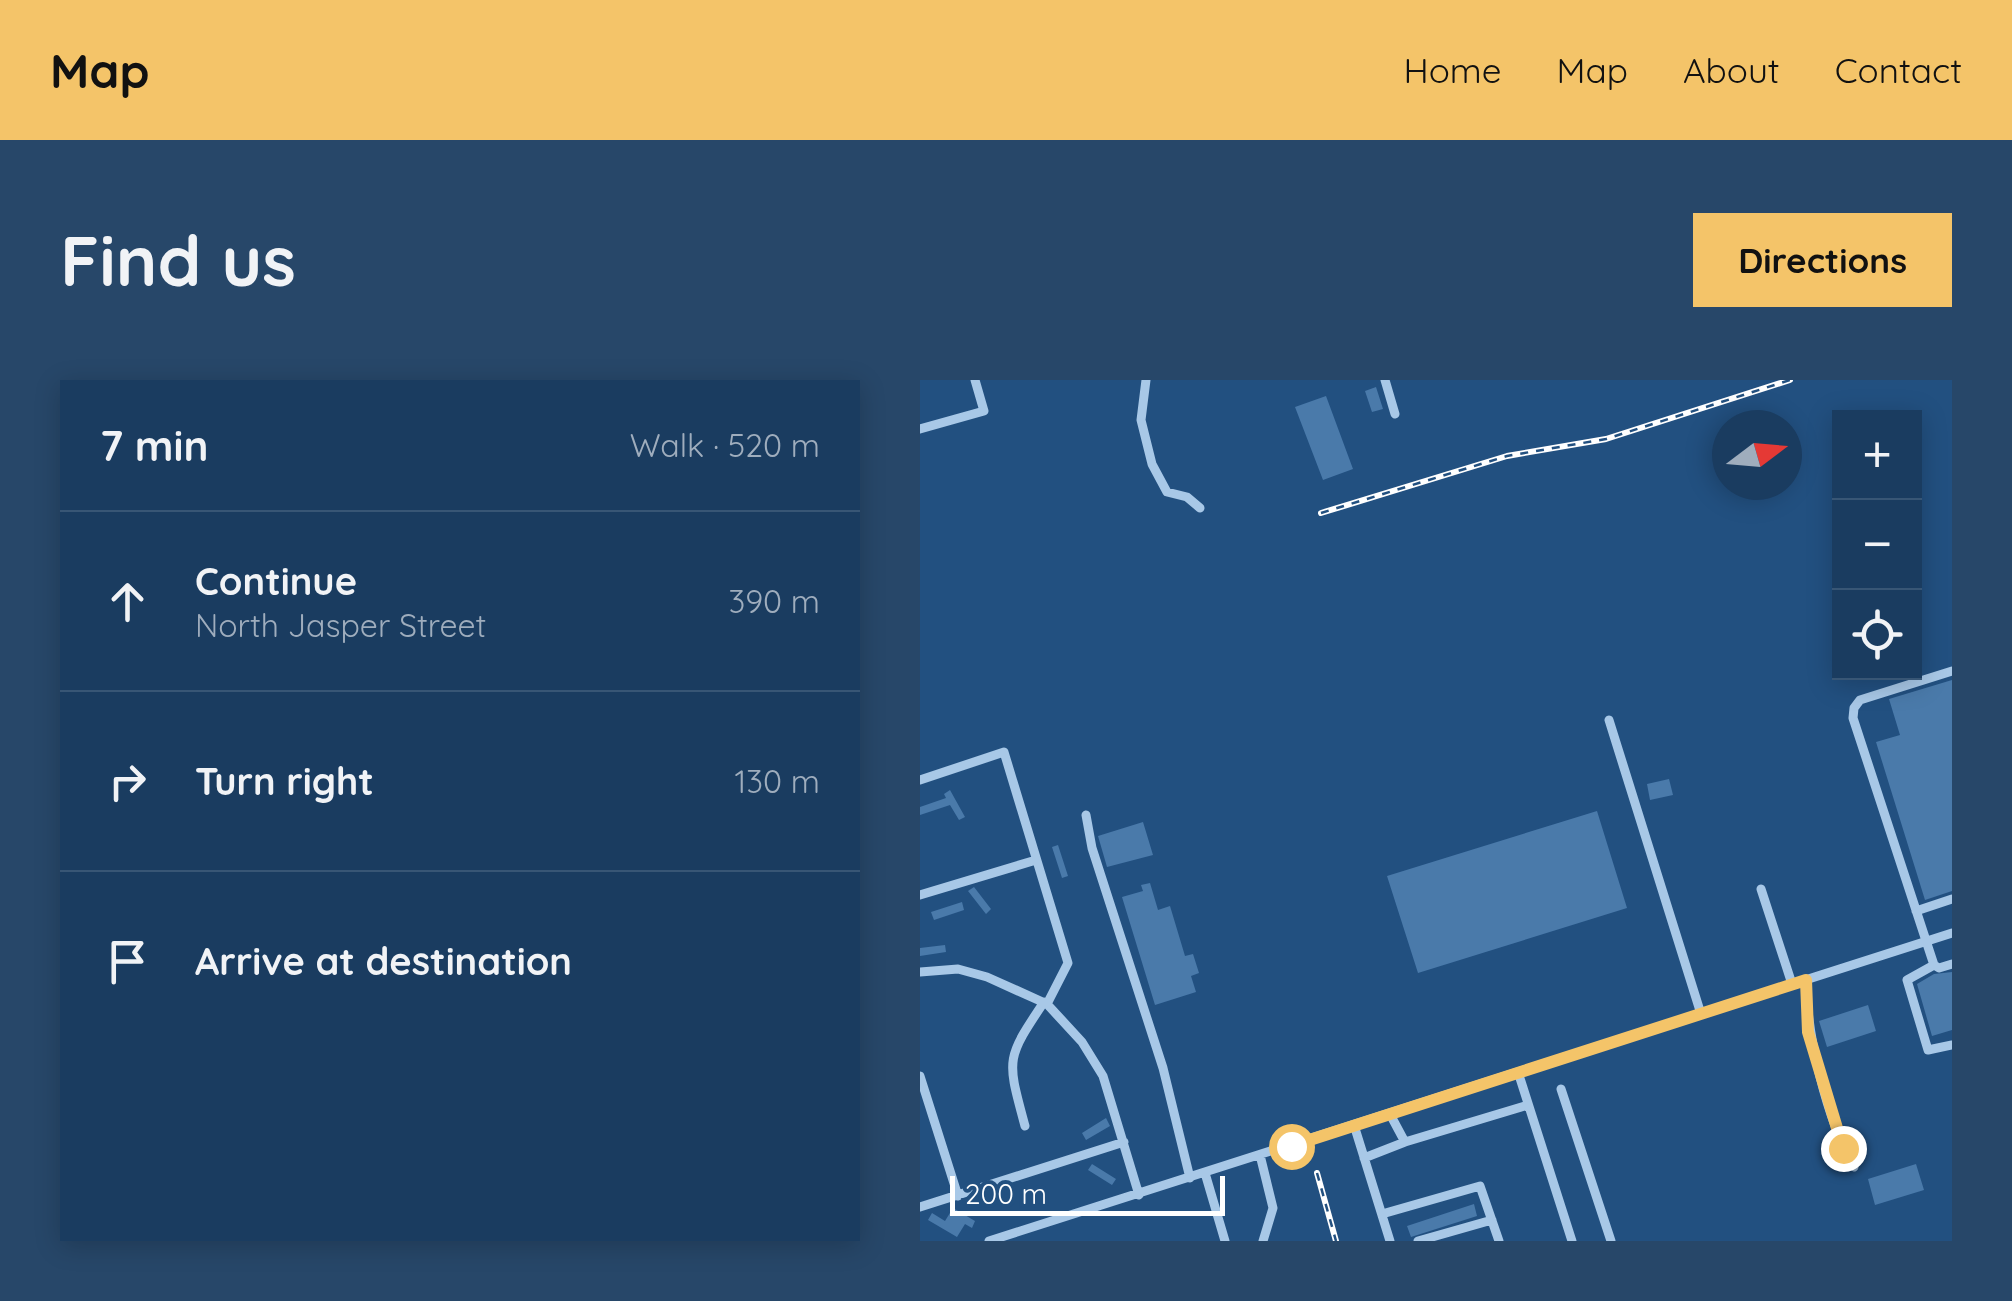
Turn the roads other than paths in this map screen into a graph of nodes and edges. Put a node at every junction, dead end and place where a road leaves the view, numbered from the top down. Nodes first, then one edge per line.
1 (975, 380) edge
2 (1146, 380) edge
3 (1384, 380) edge
4 (1395, 414) dead end
5 (920, 429) edge
6 (1200, 508) dead end
7 (1952, 671) edge
8 (1609, 720) dead end
9 (920, 780) edge
10 (1086, 815) dead end
11 (1036, 860) junction
12 (1760, 888) dead end
13 (920, 895) edge
14 (1952, 900) edge
15 (1916, 911) junction
16 (1952, 933) edge
17 (1926, 942) junction
18 (1952, 964) edge
19 (1934, 966) junction
20 (920, 972) edge
21 (1806, 980) junction
22 (1792, 984) junction
23 (1046, 1003) junction
24 (1701, 1014) junction
25 (1952, 1045) edge
26 (1518, 1072) junction
27 (920, 1076) edge
28 (1561, 1089) dead end
29 (1528, 1105) junction
30 (1390, 1114) junction
31 (934, 1122) junction
32 (1354, 1125) junction
33 (1024, 1126) dead end
34 (920, 1127) edge
35 (1124, 1142) junction
36 (1405, 1142) junction
37 (1260, 1155) junction
38 (1364, 1158) junction
39 (1854, 1167) dead end
40 (1205, 1173) junction
41 (1190, 1178) junction
42 (1139, 1195) junction
43 (958, 1196) junction
44 (920, 1208) edge
45 (1382, 1214) junction
46 (1492, 1220) junction
47 (988, 1241) edge
48 (1225, 1241) edge
49 (1262, 1241) edge
50 (1390, 1241) edge
51 (1418, 1241) edge
52 (1499, 1241) edge
53 (1572, 1241) edge
54 (1611, 1241) edge

1 - 5 street
2 - 6 street
3 - 4 street
7 - 15 street
8 - 24 street
9 - 11 street
10 - 41 street
11 - 13 street
11 - 23 street
12 - 22 street
14 - 15 street
15 - 17 street
16 - 17 street
17 - 19 street
17 - 21 street
18 - 19 street
19 - 25 street
20 - 23 street
21 - 22 street
21 - 39 street
22 - 24 street
23 - 33 street
23 - 35 street
24 - 26 street
26 - 29 street
26 - 30 street
27 - 31 street
28 - 54 street
29 - 36 street
29 - 53 street
30 - 32 street
30 - 36 street
31 - 34 street
31 - 43 street
32 - 37 street
32 - 38 street
35 - 42 street
35 - 43 street
36 - 38 street
37 - 40 street
37 - 49 street
38 - 45 street
40 - 41 street
40 - 48 street
41 - 42 street
42 - 47 street
43 - 44 street
45 - 46 street
45 - 50 street
46 - 51 street
46 - 52 street

